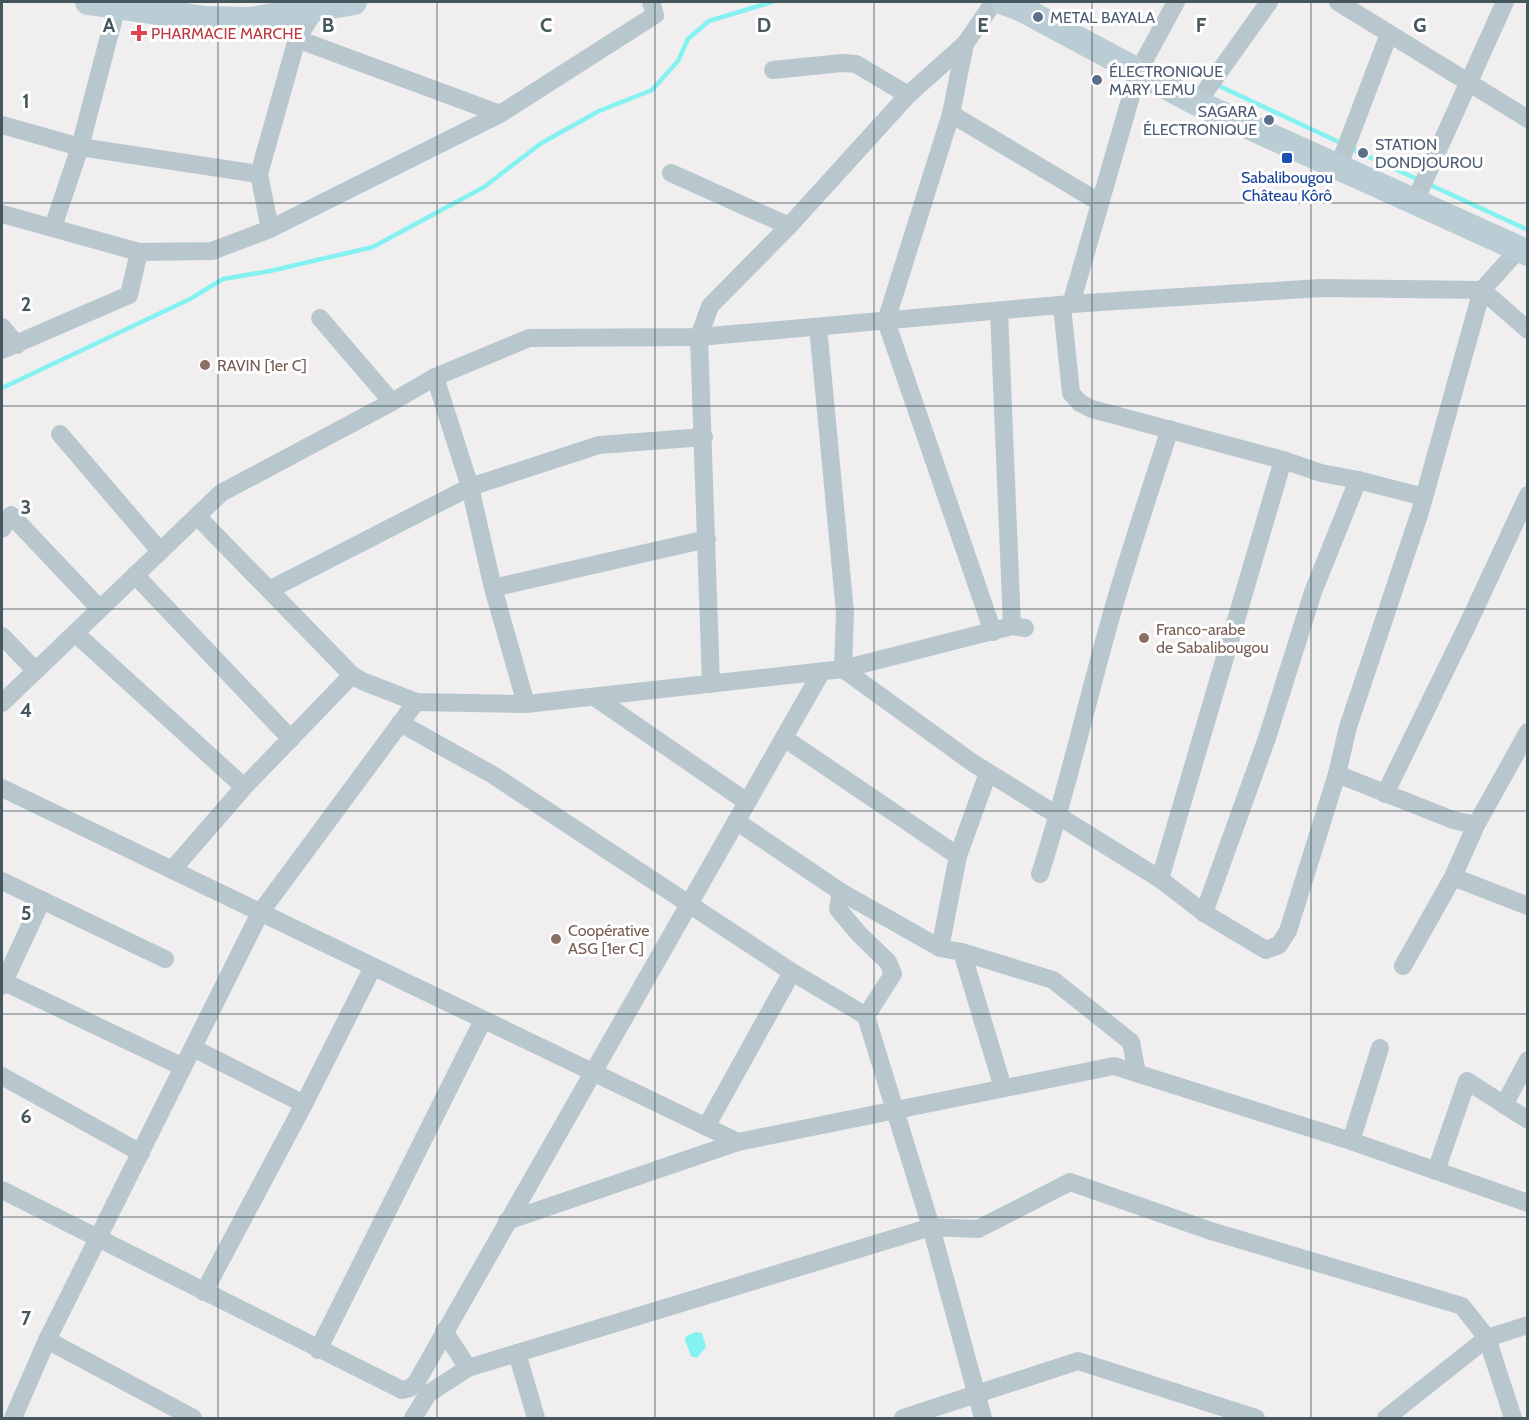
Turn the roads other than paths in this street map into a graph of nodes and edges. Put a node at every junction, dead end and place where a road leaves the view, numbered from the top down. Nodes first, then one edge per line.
1 (88, 2) edge
2 (354, 2) edge
3 (651, 2) edge
4 (994, 2) edge
5 (1176, 2) edge
6 (1269, 2) edge
7 (1338, 2) edge
8 (1505, 2) edge
9 (319, 4) edge
10 (1016, 4) edge
11 (117, 6) junction
12 (159, 7) edge
13 (1389, 34) junction
14 (297, 39) junction
15 (964, 44) junction
16 (773, 70) dead end
17 (1138, 72) junction
18 (1469, 82) junction
19 (908, 95) junction
20 (1197, 103) junction
21 (500, 114) junction
22 (951, 114) junction
23 (1527, 119) edge
24 (2, 125) edge
25 (80, 147) junction
26 (1338, 168) junction
27 (670, 173) dead end
28 (259, 174) junction
29 (1414, 201) junction
30 (1100, 202) junction
31 (2, 214) edge
32 (789, 226) junction
33 (53, 227) junction
34 (270, 229) junction
35 (1523, 251) edge
36 (139, 252) junction
37 (1482, 290) junction
38 (1066, 305) junction
39 (999, 311) junction
40 (320, 318) dead end
41 (886, 321) junction
42 (2, 327) edge
43 (818, 327) junction
44 (1527, 330) edge
45 (699, 337) junction
46 (9, 347) edge
47 (435, 377) junction
48 (392, 402) junction
49 (1170, 429) junction
50 (60, 434) dead end
51 (704, 437) junction
52 (1283, 460) junction
53 (1358, 480) junction
54 (470, 487) junction
55 (1527, 495) edge
56 (1424, 498) junction
57 (197, 516) junction
58 (2, 529) edge
59 (707, 539) junction
60 (160, 551) junction
61 (135, 575) junction
62 (494, 588) junction
63 (269, 590) junction
64 (100, 609) junction
65 (993, 632) junction
66 (75, 633) junction
67 (2, 636) edge
68 (843, 669) junction
69 (35, 670) junction
70 (822, 671) junction
71 (352, 675) junction
72 (711, 684) junction
73 (596, 698) junction
74 (416, 702) junction
75 (2, 703) edge
76 (526, 704) junction
77 (400, 723) junction
78 (1527, 732) edge
79 (783, 738) junction
80 (291, 739) junction
81 (988, 773) junction
82 (1337, 774) junction
83 (244, 787) junction
84 (2, 788) edge
85 (1384, 794) junction
86 (747, 802) junction
87 (1059, 816) junction
88 (736, 821) junction
89 (1476, 825) junction
90 (958, 856) junction
91 (172, 870) junction
92 (1040, 874) dead end
93 (1453, 877) junction
94 (1160, 879) junction
95 (2, 881) edge
96 (842, 892) junction
97 (42, 900) junction
98 (689, 903) junction
99 (1527, 906) edge
100 (260, 913) junction
101 (1204, 913) junction
102 (940, 948) junction
103 (962, 952) junction
104 (165, 959) dead end
105 (1403, 966) dead end
106 (372, 967) junction
107 (792, 972) junction
108 (2, 983) edge
109 (866, 1016) junction
110 (483, 1020) junction
111 (193, 1048) junction
112 (1380, 1048) dead end
113 (1527, 1060) edge
114 (183, 1067) junction
115 (593, 1073) junction
116 (1137, 1073) junction
117 (2, 1076) edge
118 (1003, 1088) junction
119 (304, 1104) junction
120 (1504, 1105) junction
121 (895, 1110) junction
122 (1527, 1120) edge
123 (706, 1127) junction
124 (1351, 1141) junction
125 (738, 1143) junction
126 (141, 1153) junction
127 (1436, 1171) junction
128 (2, 1190) edge
129 (1527, 1203) edge
130 (507, 1221) junction
131 (931, 1227) junction
132 (98, 1239) junction
133 (204, 1292) junction
134 (1527, 1325) edge
135 (444, 1331) junction
136 (1487, 1338) junction
137 (47, 1340) junction
138 (318, 1350) junction
139 (517, 1353) junction
140 (468, 1368) junction
141 (976, 1394) junction
142 (12, 1419) edge
143 (193, 1419) edge
144 (413, 1419) edge
145 (536, 1419) edge
146 (903, 1419) edge
147 (983, 1419) edge
148 (1256, 1419) edge
149 (1386, 1419) edge
150 (1513, 1419) edge

1 - 11 main road
2 - 9 main road
3 - 21 street
4 - 15 street
5 - 17 street
6 - 20 street
7 - 13 street
8 - 18 street
9 - 12 main road
9 - 14 street
10 - 17 main road
11 - 12 main road
11 - 25 street
13 - 18 street
13 - 26 street
14 - 21 street
14 - 28 street
15 - 19 street
15 - 22 street
16 - 19 street
17 - 20 main road
17 - 30 street
18 - 23 street
18 - 29 street
19 - 32 street
20 - 26 main road
21 - 34 street
22 - 30 street
22 - 41 street
24 - 25 street
25 - 28 street
25 - 33 street
26 - 29 main road
27 - 32 street
28 - 34 street
29 - 35 main road
30 - 38 street
31 - 33 street
32 - 45 street
33 - 36 street
34 - 36 street
35 - 37 street
36 - 46 street
37 - 38 street
37 - 44 street
37 - 56 street
38 - 39 street
38 - 49 street
39 - 41 street
39 - 65 street
40 - 48 street
41 - 43 street
41 - 65 street
42 - 46 street
43 - 45 street
43 - 68 street
45 - 47 street
45 - 51 street
47 - 48 street
47 - 54 street
48 - 57 street
49 - 52 street
49 - 87 street
50 - 60 street
51 - 54 street
51 - 59 street
52 - 53 street
52 - 94 street
53 - 56 street
53 - 101 street
54 - 62 street
54 - 63 street
55 - 85 street
56 - 82 street
57 - 60 street
57 - 63 street
58 - 64 street
59 - 62 street
59 - 72 street
60 - 61 street
61 - 64 street
61 - 80 street
62 - 76 street
63 - 71 street
64 - 66 street
65 - 68 street
66 - 69 street
66 - 83 street
67 - 69 street
68 - 70 street
68 - 81 street
69 - 75 street
70 - 72 street
70 - 79 street
71 - 74 street
71 - 80 street
72 - 73 street
73 - 76 street
73 - 86 street
74 - 76 street
74 - 77 street
77 - 98 street
77 - 100 street
78 - 89 street
79 - 86 street
79 - 90 street
80 - 83 street
81 - 87 street
81 - 90 street
82 - 85 street
82 - 101 street
83 - 91 street
84 - 91 street
85 - 89 street
86 - 88 street
87 - 92 street
87 - 94 street
88 - 96 street
88 - 98 street
89 - 93 street
90 - 102 street
91 - 100 street
93 - 99 street
93 - 105 street
94 - 101 street
95 - 97 street
96 - 102 street
96 - 109 street
97 - 104 street
97 - 108 street
98 - 107 street
98 - 115 street
100 - 106 street
100 - 111 street
102 - 103 street
103 - 116 street
103 - 118 street
106 - 110 street
106 - 119 street
107 - 109 street
107 - 123 street
108 - 114 street
109 - 121 street
110 - 115 street
110 - 138 street
111 - 114 street
111 - 119 street
112 - 124 street
113 - 120 street
114 - 126 street
115 - 123 street
115 - 130 street
116 - 118 street
116 - 124 street
117 - 126 street
118 - 121 street
119 - 133 street
120 - 122 street
120 - 127 street
121 - 125 street
121 - 131 street
123 - 125 street
124 - 127 street
125 - 130 street
126 - 132 street
127 - 129 street
128 - 132 street
130 - 135 street
131 - 136 street
131 - 139 street
131 - 141 street
132 - 133 street
132 - 137 street
133 - 138 street
134 - 136 street
135 - 138 street
135 - 140 street
136 - 149 street
136 - 150 street
137 - 142 street
137 - 143 street
139 - 140 street
139 - 145 street
140 - 144 street
141 - 146 street
141 - 147 street
141 - 148 street

